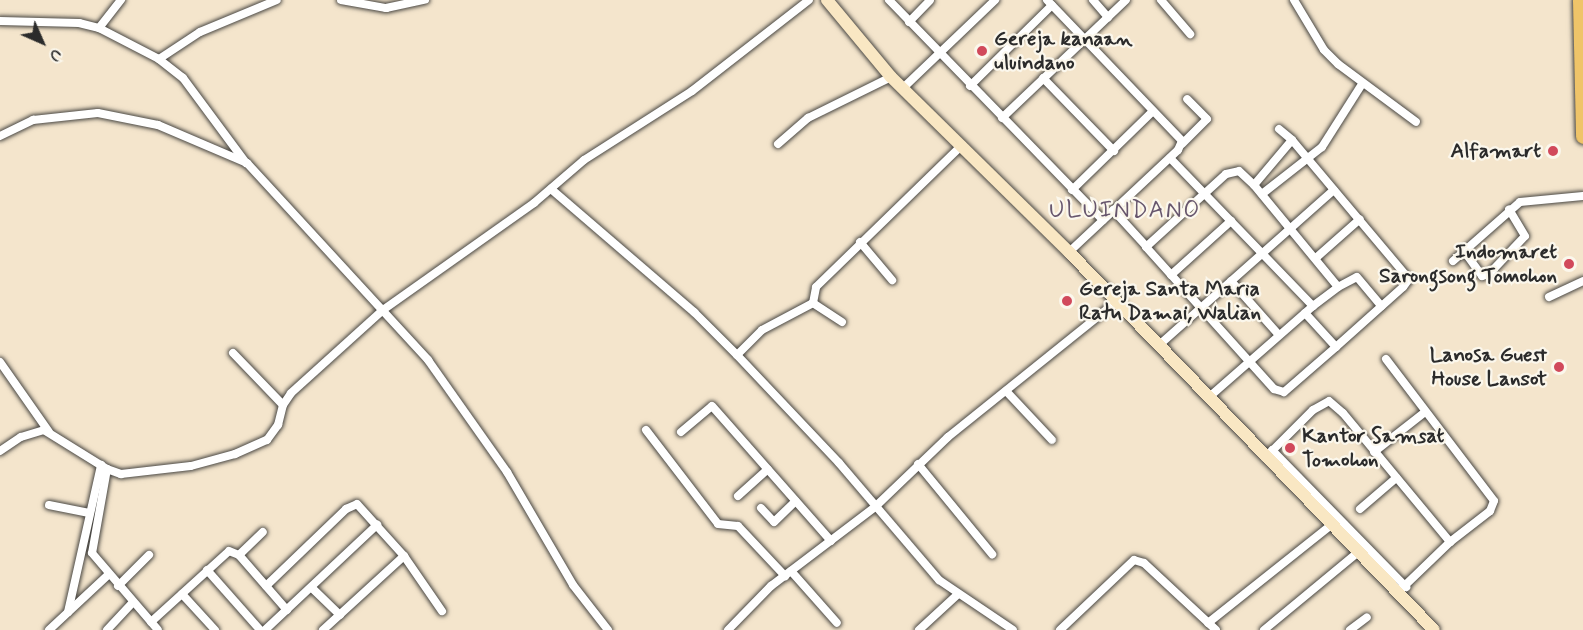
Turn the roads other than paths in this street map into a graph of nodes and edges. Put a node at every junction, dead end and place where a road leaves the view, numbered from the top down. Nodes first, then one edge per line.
1 (122, 0) edge
2 (277, 0) edge
3 (341, 0) edge
4 (425, 0) edge
5 (809, 0) edge
6 (827, 0) edge
7 (889, 0) edge
8 (930, 0) edge
9 (995, 0) edge
10 (1093, 0) edge
11 (1126, 0) edge
12 (1161, 0) edge
13 (1294, 0) edge
14 (1580, 0) edge
15 (1049, 3) edge
16 (1108, 17) junction
17 (0, 21) edge
18 (909, 22) junction
19 (99, 28) junction
20 (1190, 34) dead end
21 (1580, 38) edge
22 (1085, 39) junction
23 (940, 53) junction
24 (159, 59) junction
25 (891, 78) junction
26 (1043, 78) junction
27 (1362, 84) junction
28 (970, 86) junction
29 (902, 89) junction
30 (1187, 99) dead end
31 (1154, 111) junction
32 (1582, 117) edge
33 (1002, 118) junction
34 (1416, 122) dead end
35 (1279, 129) dead end
36 (0, 135) edge
37 (1583, 136) edge
38 (1292, 140) junction
39 (778, 144) dead end
40 (1182, 144) junction
41 (962, 145) junction
42 (1113, 150) junction
43 (1308, 156) junction
44 (1170, 158) junction
45 (247, 163) junction
46 (1254, 185) junction
47 (551, 189) junction
48 (1072, 190) junction
49 (1334, 190) junction
50 (1206, 194) junction
51 (1263, 194) junction
52 (1583, 196) edge
53 (1509, 209) junction
54 (1113, 210) junction
55 (1360, 219) junction
56 (1102, 220) junction
57 (1231, 221) junction
58 (1291, 227) junction
59 (860, 242) junction
60 (1146, 246) junction
61 (1464, 250) junction
62 (1069, 252) junction
63 (1261, 254) junction
64 (1317, 257) junction
65 (1453, 261) dead end
66 (1171, 275) junction
67 (892, 280) dead end
68 (1231, 281) junction
69 (1583, 281) edge
70 (1338, 287) junction
71 (1549, 297) dead end
72 (1117, 301) junction
73 (813, 303) junction
74 (1313, 306) junction
75 (1381, 306) junction
76 (1201, 308) junction
77 (383, 310) junction
78 (1305, 313) junction
79 (842, 322) dead end
80 (1279, 335) junction
81 (1158, 346) junction
82 (1336, 347) junction
83 (233, 353) dead end
84 (737, 355) junction
85 (1386, 359) dead end
86 (1249, 361) junction
87 (0, 362) edge
88 (1006, 391) junction
89 (1209, 397) junction
90 (283, 405) junction
91 (1425, 411) junction
92 (646, 430) dead end
93 (50, 432) junction
94 (681, 432) dead end
95 (1052, 440) dead end
96 (0, 451) edge
97 (1374, 452) junction
98 (1269, 454) junction
99 (918, 464) junction
100 (104, 467) junction
101 (768, 469) junction
102 (1396, 478) junction
103 (738, 496) dead end
104 (796, 501) junction
105 (49, 505) dead end
106 (875, 507) junction
107 (761, 508) dead end
108 (1360, 509) dead end
109 (89, 513) junction
110 (377, 525) junction
111 (1330, 526) junction
112 (263, 532) dead end
113 (831, 541) junction
114 (1450, 542) junction
115 (87, 553) junction
116 (1357, 553) junction
117 (992, 554) dead end
118 (149, 555) dead end
119 (239, 555) junction
120 (404, 555) junction
121 (207, 570) junction
122 (788, 573) junction
123 (108, 575) junction
124 (118, 586) junction
125 (266, 586) junction
126 (312, 588) junction
127 (1402, 590) junction
128 (182, 594) junction
129 (957, 595) junction
130 (133, 602) junction
131 (287, 610) junction
132 (442, 611) dead end
133 (68, 612) junction
134 (340, 615) junction
135 (1367, 617) dead end
136 (150, 622) junction
137 (837, 623) dead end
138 (1208, 623) junction
139 (49, 630) edge
140 (107, 630) edge
141 (158, 630) edge
142 (215, 630) edge
143 (260, 630) edge
144 (265, 630) edge
145 (323, 630) edge
146 (608, 630) edge
147 (728, 630) edge
148 (919, 630) edge
149 (1013, 630) edge
150 (1060, 630) edge
151 (1216, 630) edge
152 (1264, 630) edge
153 (1350, 630) edge
154 (1434, 630) edge

1 - 19 street
2 - 24 street
3 - 4 street
5 - 47 street
6 - 25 street
7 - 18 street
8 - 18 street
9 - 23 street
10 - 16 street
11 - 16 street
12 - 20 street
13 - 27 street
14 - 21 highway
15 - 22 street
15 - 28 street
16 - 22 street
17 - 19 street
18 - 23 street
19 - 24 street
21 - 32 highway
22 - 26 street
22 - 31 street
23 - 28 street
23 - 29 street
24 - 45 street
25 - 29 street
25 - 39 street
26 - 33 street
26 - 42 street
27 - 34 street
27 - 43 street
28 - 33 street
29 - 41 street
30 - 40 street
31 - 40 street
31 - 42 street
32 - 37 highway
33 - 48 street
35 - 38 street
36 - 45 street
38 - 43 street
38 - 46 street
40 - 44 street
41 - 59 street
41 - 62 street
42 - 48 street
43 - 49 street
43 - 51 street
44 - 50 street
44 - 54 street
45 - 77 street
46 - 50 street
46 - 51 street
47 - 77 street
47 - 84 street
48 - 56 street
49 - 55 street
49 - 58 street
50 - 57 street
50 - 60 street
51 - 58 street
52 - 53 street
53 - 61 street
53 - 61 street
54 - 56 street
54 - 60 street
55 - 64 street
55 - 75 street
56 - 62 street
57 - 63 street
57 - 66 street
58 - 63 street
58 - 64 street
59 - 67 street
59 - 73 street
60 - 66 street
61 - 65 street
62 - 72 street
63 - 68 street
63 - 74 street
64 - 70 street
66 - 76 street
68 - 76 street
68 - 80 street
69 - 71 street
70 - 74 street
70 - 75 street
72 - 81 street
72 - 88 street
73 - 79 street
73 - 84 street
74 - 78 street
75 - 82 street
76 - 81 street
76 - 86 street
77 - 90 street
77 - 146 street
78 - 80 street
78 - 82 street
80 - 86 street
81 - 89 street
82 - 86 street
83 - 90 street
84 - 106 street
85 - 91 street
86 - 89 street
87 - 93 street
88 - 95 street
88 - 99 street
89 - 98 street
90 - 100 street
91 - 97 street
91 - 114 street
92 - 122 street
93 - 96 street
93 - 100 street
94 - 101 street
97 - 98 street
97 - 102 street
98 - 111 street
98 - 127 street
99 - 106 street
99 - 117 street
100 - 109 street
100 - 115 street
101 - 103 street
101 - 104 street
102 - 108 street
102 - 114 street
104 - 107 street
104 - 113 street
105 - 109 street
106 - 113 street
106 - 129 street
109 - 115 street
110 - 120 street
110 - 125 street
110 - 126 street
111 - 116 street
111 - 138 street
112 - 119 street
113 - 122 street
114 - 127 street
115 - 123 street
115 - 133 street
116 - 127 street
116 - 152 street
118 - 124 street
119 - 121 street
119 - 125 street
120 - 132 street
120 - 134 street
121 - 128 street
121 - 143 street
122 - 137 street
122 - 147 street
123 - 124 street
123 - 133 street
124 - 130 street
125 - 131 street
126 - 131 street
126 - 134 street
127 - 154 street
128 - 136 street
128 - 142 street
129 - 148 street
129 - 149 street
130 - 136 street
130 - 140 street
131 - 144 street
133 - 139 street
134 - 145 street
135 - 153 street
136 - 141 street
138 - 150 street
138 - 151 street

